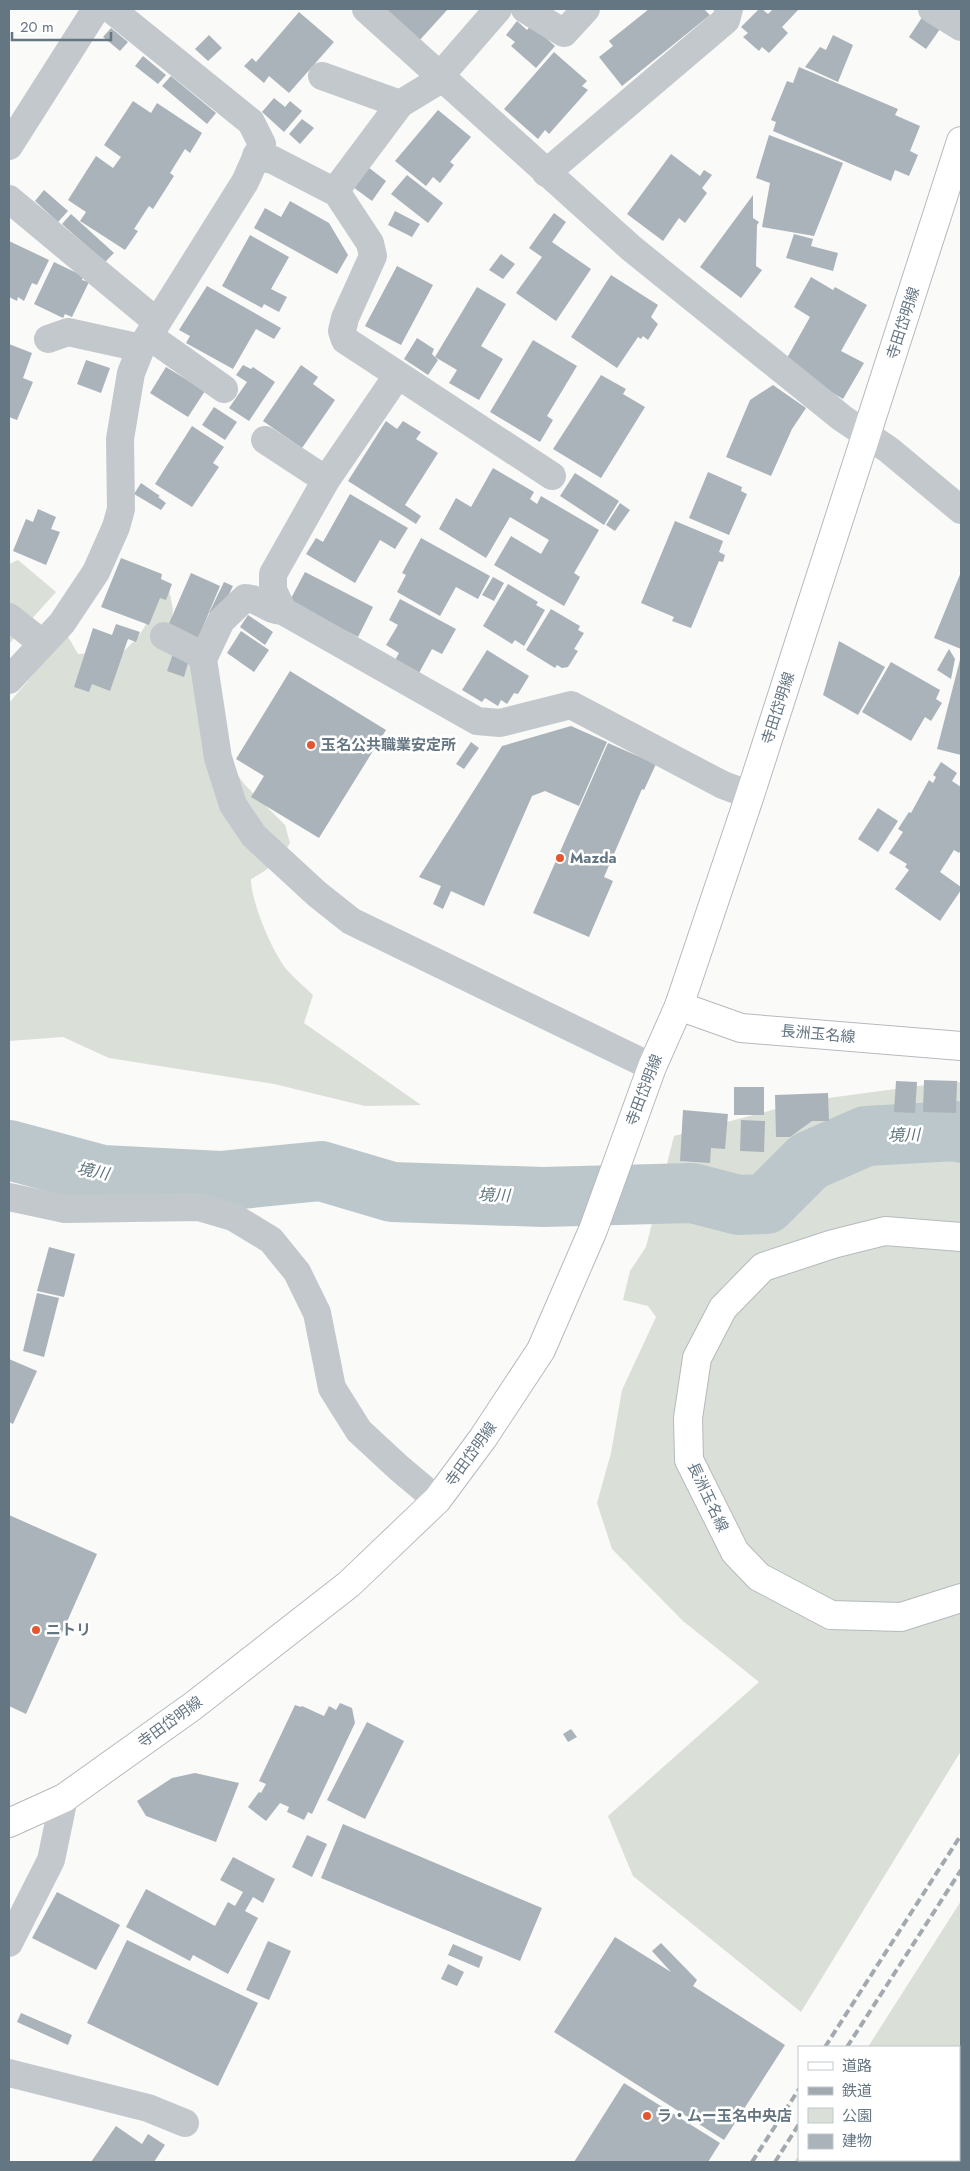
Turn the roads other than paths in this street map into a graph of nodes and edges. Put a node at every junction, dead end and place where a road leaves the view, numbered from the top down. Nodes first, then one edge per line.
1 (96, 9) edge
2 (111, 9) edge
3 (366, 9) edge
4 (498, 9) edge
5 (525, 9) edge
6 (586, 9) edge
7 (729, 9) edge
8 (932, 9) edge
9 (961, 27) edge
10 (441, 74) junction
11 (322, 76) dead end
12 (400, 104) junction
13 (961, 140) edge
14 (9, 146) edge
15 (256, 156) junction
16 (546, 173) junction
17 (335, 191) junction
18 (9, 199) edge
19 (149, 335) junction
20 (48, 339) dead end
21 (397, 376) junction
22 (224, 389) dead end
23 (867, 435) junction
24 (265, 440) dead end
25 (552, 476) dead end
26 (326, 480) junction
27 (961, 510) edge
28 (283, 611) junction
29 (9, 617) edge
30 (164, 636) dead end
31 (42, 643) junction
32 (203, 659) junction
33 (9, 680) edge
34 (750, 796) junction
35 (679, 1006) junction
36 (961, 1046) edge
37 (652, 1067) junction
38 (9, 1197) edge
39 (961, 1237) edge
40 (437, 1500) junction
41 (961, 1598) edge
42 (64, 1798) junction
43 (9, 1823) edge
44 (9, 1943) edge
45 (9, 2073) edge
46 (185, 2123) dead end

1 - 14 street
2 - 15 street
3 - 10 street
4 - 10 street
5 - 6 street
7 - 16 street
8 - 9 street
10 - 12 street
10 - 16 street
11 - 12 street
12 - 17 street
13 - 23 main road, 寺田岱明線
15 - 17 street
15 - 19 street
16 - 23 street
17 - 21 street
18 - 19 street
19 - 20 street
19 - 22 street
19 - 31 street
21 - 25 street
21 - 26 street
23 - 27 street
23 - 34 main road, 寺田岱明線
24 - 26 street
26 - 28 street
28 - 32 street
28 - 34 street
29 - 31 street
30 - 32 street
31 - 33 street
32 - 37 street
34 - 35 main road, 寺田岱明線
35 - 36 main road, 長洲玉名線
35 - 37 main road, 寺田岱明線
37 - 40 main road, 寺田岱明線
38 - 40 street
39 - 41 main road, 長洲玉名線
40 - 42 main road, 寺田岱明線
42 - 43 main road, 寺田岱明線
42 - 44 street
45 - 46 street

